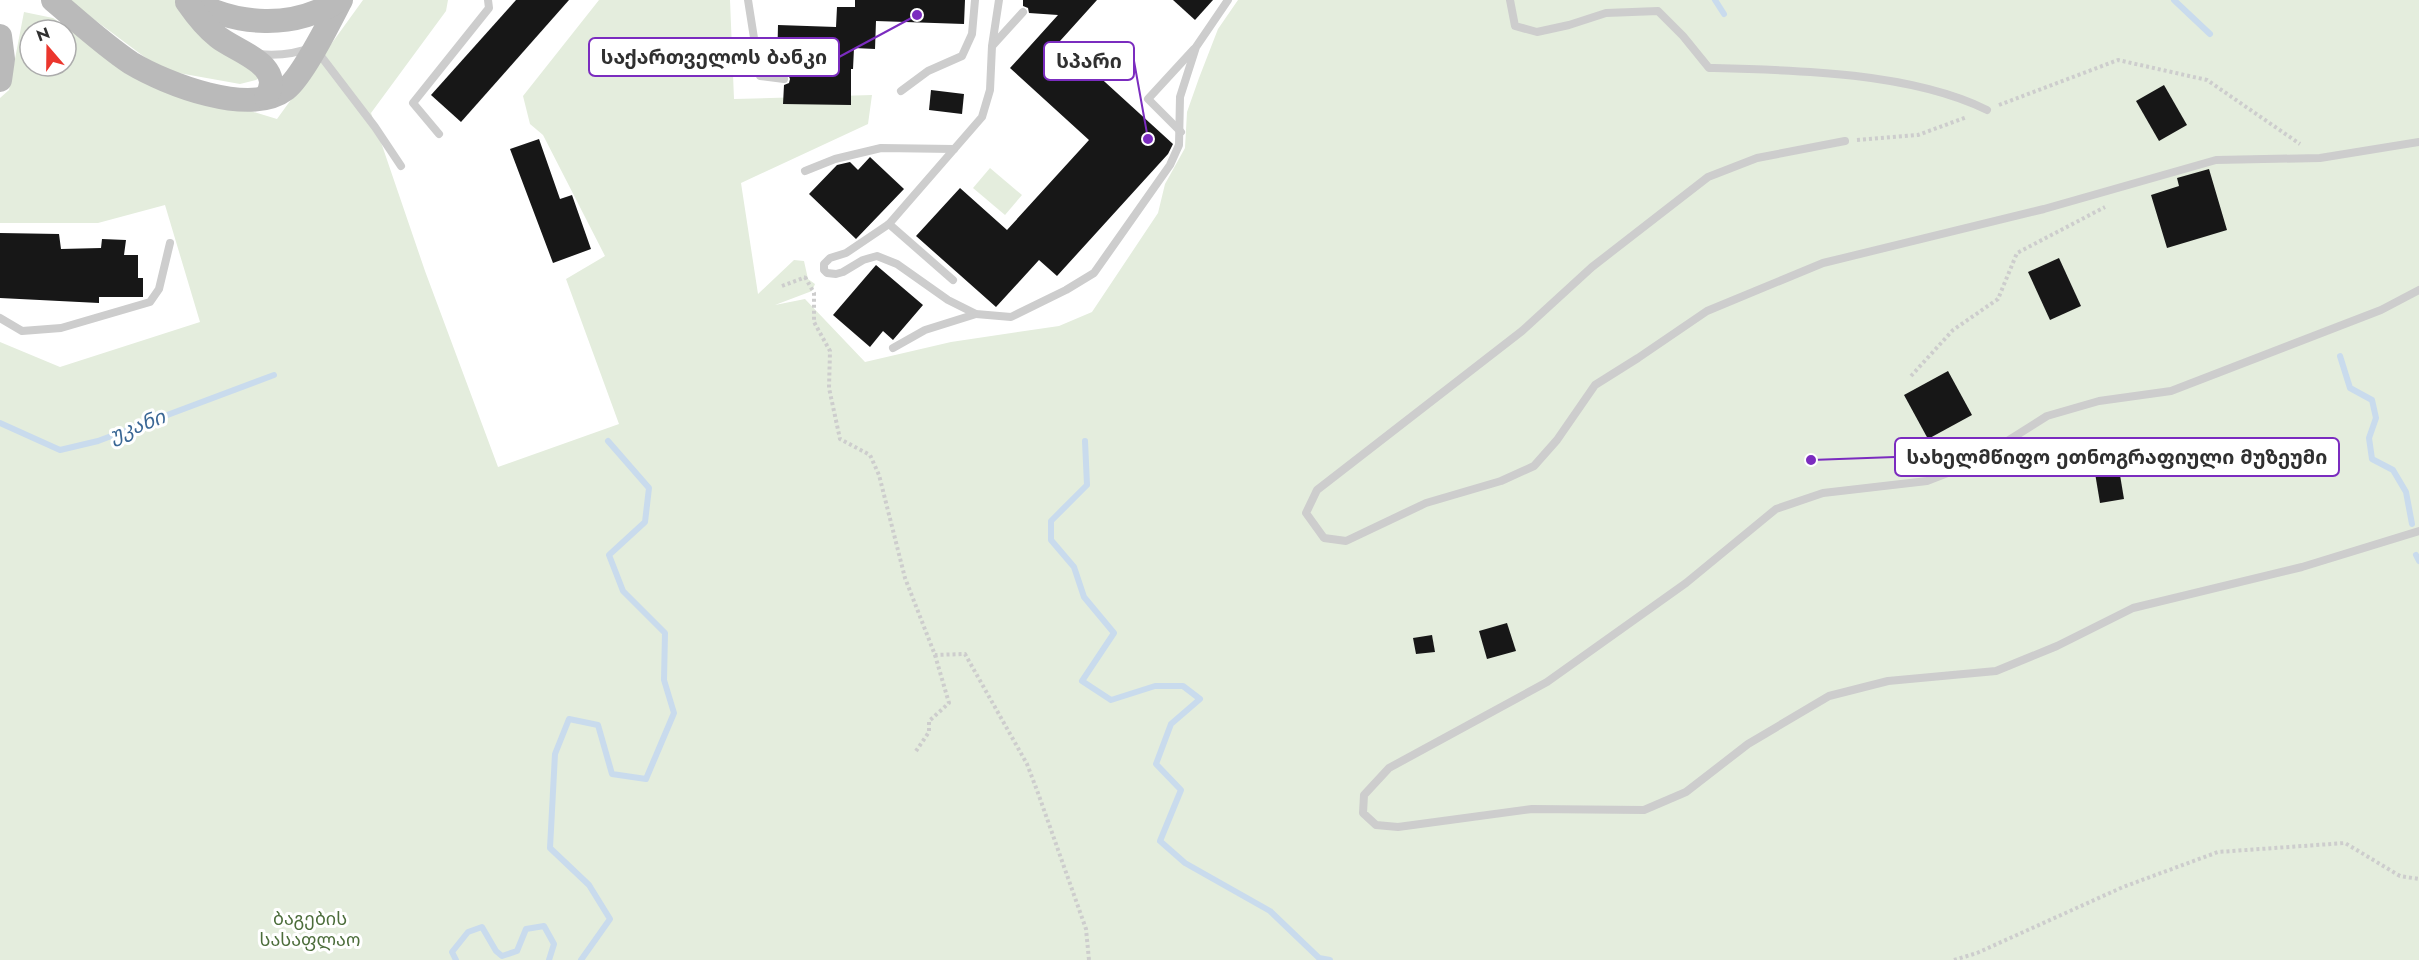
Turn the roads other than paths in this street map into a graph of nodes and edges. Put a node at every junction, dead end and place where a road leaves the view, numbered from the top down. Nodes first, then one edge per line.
1 (53, 0) edge
2 (185, 0) edge
3 (190, 0) edge
4 (305, 0) edge
5 (340, 0) edge
6 (488, 0) edge
7 (748, 0) edge
8 (975, 0) edge
9 (999, 0) edge
10 (1228, 0) edge
11 (1510, 0) edge
12 (1023, 12) dead end
13 (248, 20) junction
14 (0, 36) edge
15 (992, 46) junction
16 (314, 47) junction
17 (1196, 47) junction
18 (248, 54) junction
19 (784, 79) dead end
20 (0, 80) edge
21 (901, 90) dead end
22 (266, 97) junction
23 (1987, 110) road end
24 (1181, 132) junction
25 (440, 134) dead end
26 (1845, 141) road end
27 (2419, 142) edge
28 (954, 148) junction
29 (401, 166) dead end
30 (805, 171) dead end
31 (890, 224) junction
32 (170, 243) dead end
33 (953, 280) dead end
34 (2419, 290) edge
35 (976, 314) junction
36 (0, 318) edge
37 (892, 348) dead end
38 (2419, 531) edge

1 - 22 street
2 - 18 street
3 - 13 street
4 - 13 street
5 - 13 street
5 - 16 street
6 - 25 lane
7 - 19 lane
8 - 21 lane
9 - 15 lane
10 - 17 lane
11 - 23 lane
12 - 15 lane
14 - 20 street
15 - 28 lane
16 - 18 lane
16 - 22 street
16 - 29 lane
17 - 24 lane
17 - 24 lane
18 - 22 street
24 - 35 lane
26 - 27 lane
28 - 30 lane
28 - 31 lane
31 - 33 lane
31 - 35 lane
32 - 36 lane
34 - 38 lane
35 - 37 lane

